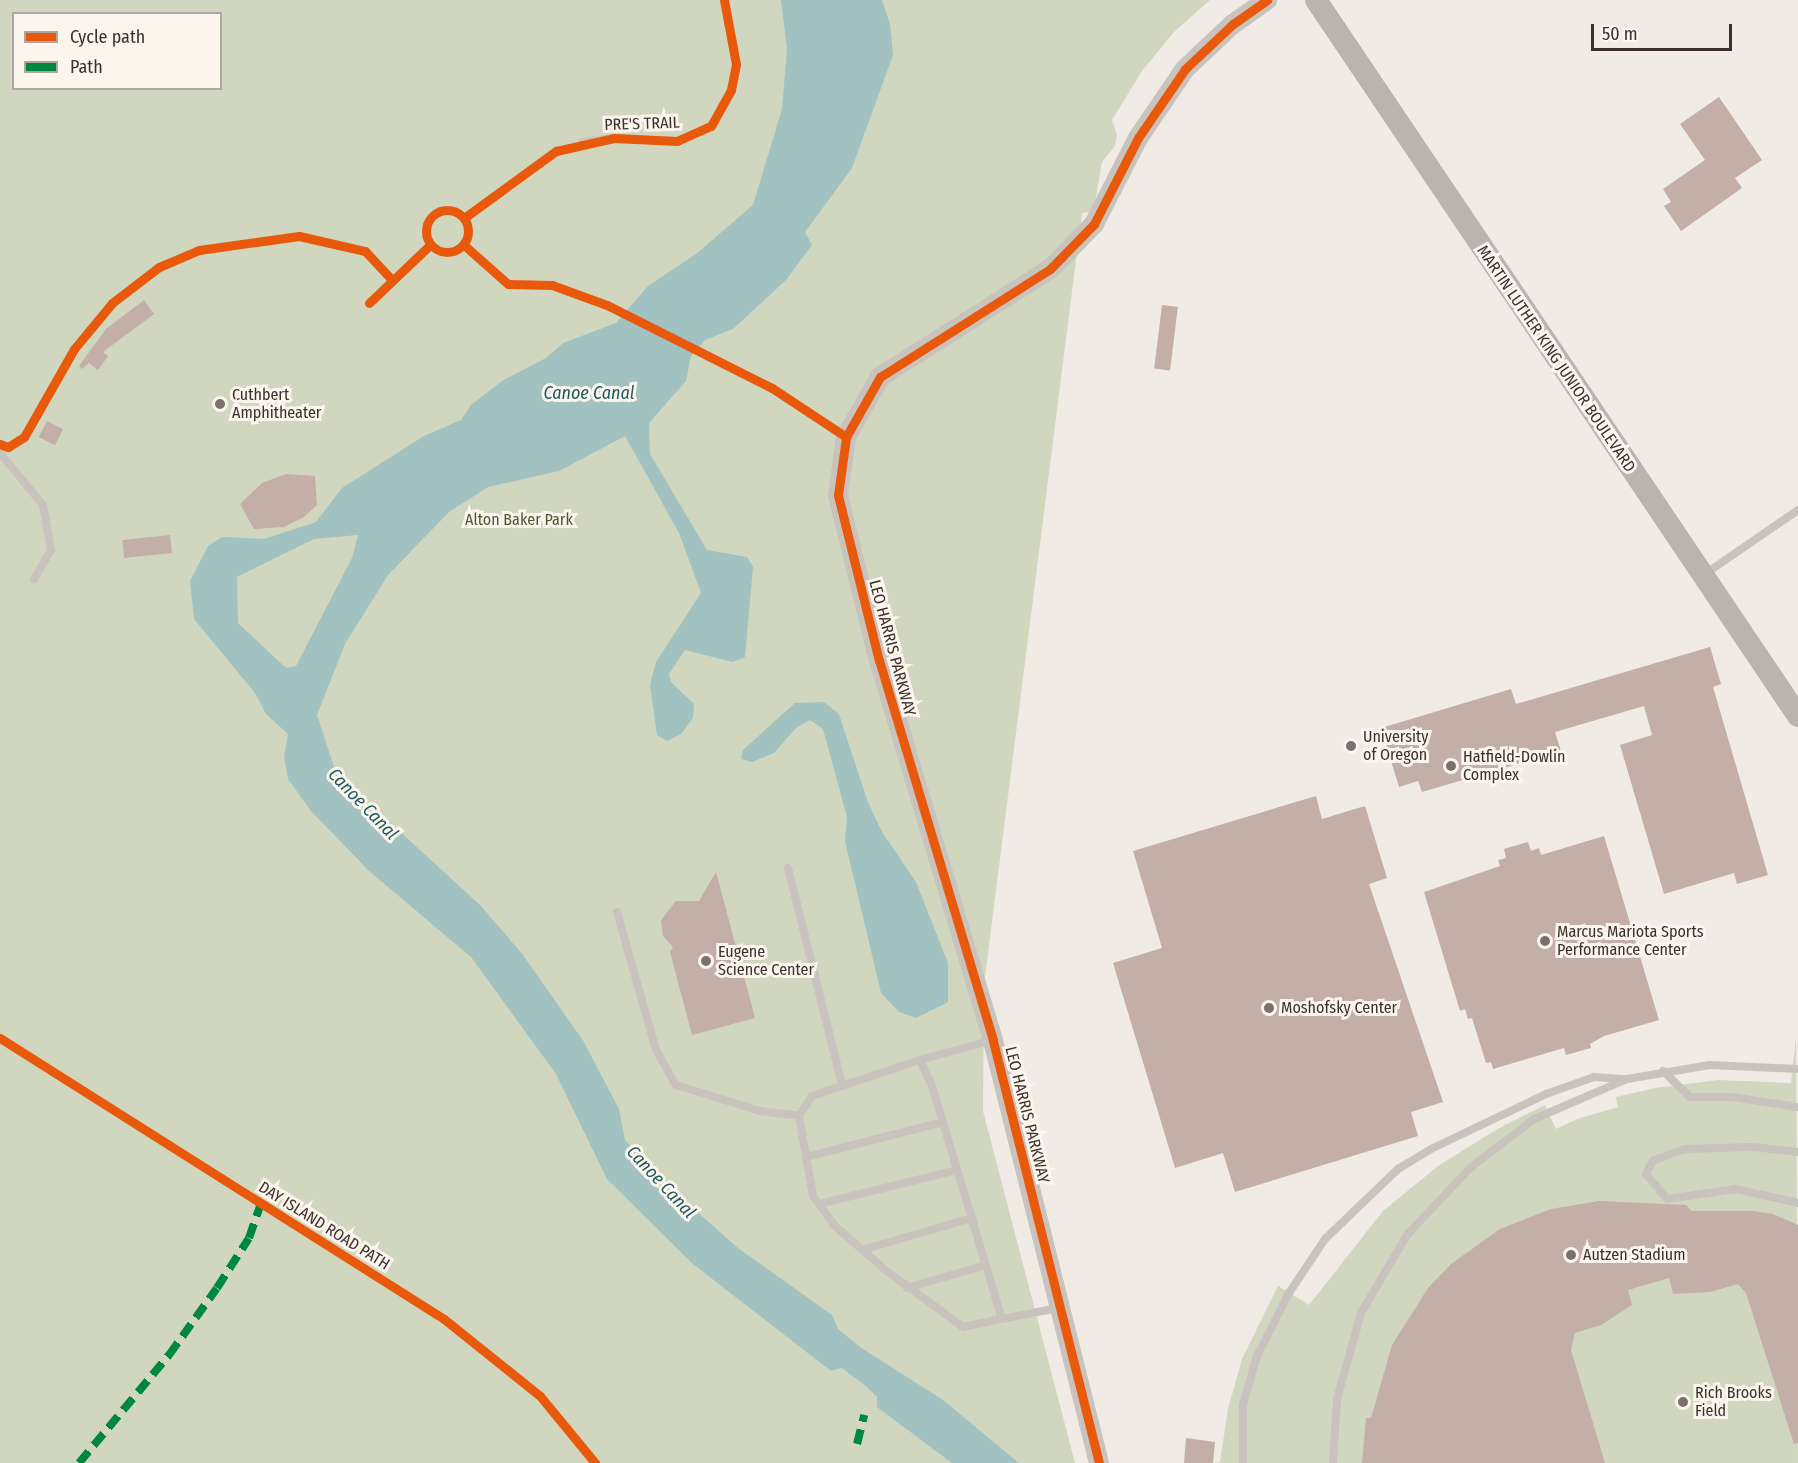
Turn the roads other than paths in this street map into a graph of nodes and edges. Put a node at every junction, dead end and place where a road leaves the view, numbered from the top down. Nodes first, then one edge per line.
1 (724, 0) edge
2 (1267, 0) edge
3 (1316, 0) edge
4 (582, 142) dead end
5 (0, 453) edge
6 (1798, 510) edge
7 (1702, 576) junction
8 (34, 580) dead end
9 (1798, 716) edge
10 (788, 868) dead end
11 (617, 912) dead end
12 (0, 1038) edge
13 (993, 1040) junction
14 (12, 1045) dead end
15 (920, 1060) junction
16 (1798, 1070) edge
17 (1663, 1071) junction
18 (1627, 1079) junction
19 (842, 1084) junction
20 (1798, 1107) edge
21 (799, 1116) junction
22 (943, 1122) junction
23 (1798, 1152) edge
24 (806, 1157) junction
25 (957, 1170) junction
26 (1798, 1203) edge
27 (819, 1204) junction
28 (972, 1218) junction
29 (862, 1250) junction
30 (986, 1265) junction
31 (907, 1288) junction
32 (1060, 1307) junction
33 (1002, 1319) junction
34 (1099, 1463) edge
35 (1243, 1463) edge
36 (1333, 1463) edge

1 - 4 lane, PRE'S TRAIL
2 - 13 street, LEO HARRIS PARKWAY
3 - 7 main road, MARTIN LUTHER KING JUNIOR BOULEVARD
5 - 8 lane
6 - 7 lane
7 - 9 main road, MARTIN LUTHER KING JUNIOR BOULEVARD
10 - 19 lane
11 - 21 lane
12 - 14 lane
13 - 15 lane
13 - 32 street, LEO HARRIS PARKWAY
15 - 19 lane
15 - 22 lane
16 - 17 lane
17 - 18 lane
17 - 20 lane
18 - 35 lane
18 - 36 lane
19 - 21 lane
21 - 24 lane
22 - 24 lane
22 - 25 lane
23 - 26 lane
24 - 27 lane
25 - 27 lane
25 - 28 lane
27 - 29 lane
28 - 29 lane
28 - 30 lane
29 - 31 lane
30 - 31 lane
30 - 33 lane
31 - 33 lane
32 - 33 lane
32 - 34 street, LEO HARRIS PARKWAY

